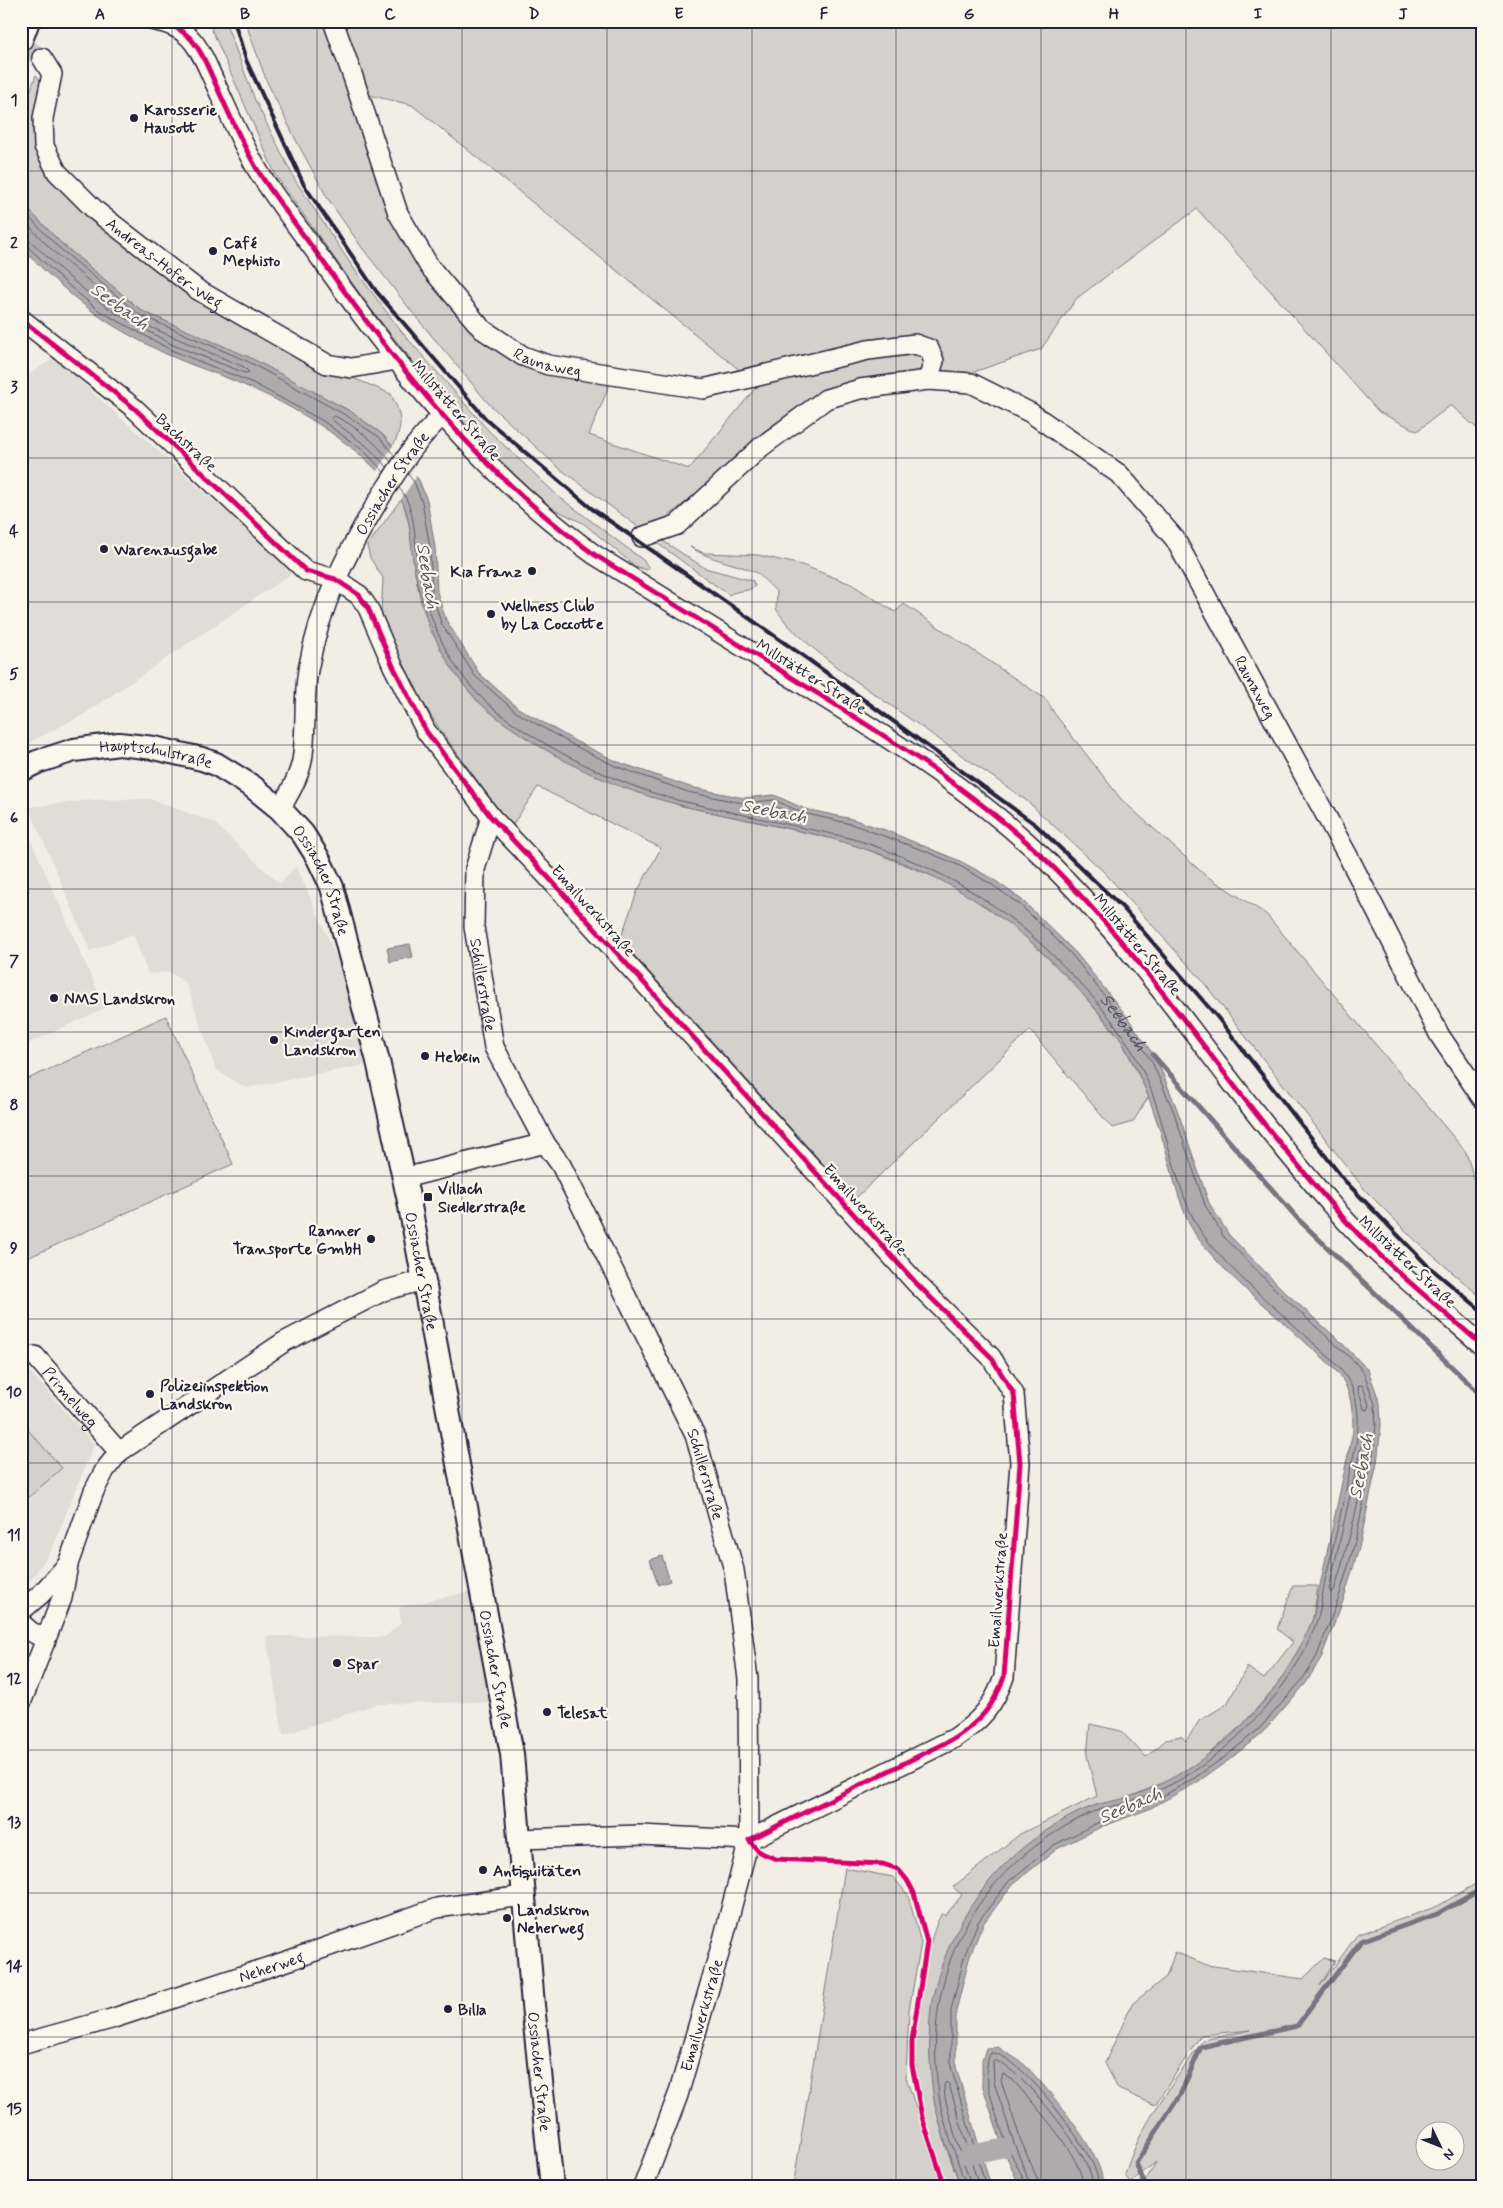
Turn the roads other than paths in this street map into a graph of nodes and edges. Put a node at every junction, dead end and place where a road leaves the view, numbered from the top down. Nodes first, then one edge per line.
1 (28, 21) edge
2 (332, 21) edge
3 (160, 22) edge
4 (21, 40) edge
5 (42, 58) tunnel mouth
6 (21, 319) edge
7 (397, 360) junction
8 (928, 380) junction
9 (443, 415) junction
10 (642, 536) dead end
11 (335, 579) junction
12 (21, 770) edge
13 (280, 809) junction
14 (491, 817) junction
15 (1482, 1098) edge
16 (545, 1144) junction
17 (404, 1178) junction
18 (423, 1280) junction
19 (1482, 1345) edge
20 (35, 1356) dead end
21 (119, 1452) junction
22 (68, 1564) junction
23 (21, 1611) edge
24 (21, 1623) edge
25 (46, 1640) junction
26 (21, 1704) edge
27 (520, 1839) junction
28 (749, 1840) junction
29 (524, 1896) junction
30 (21, 2044) edge
31 (552, 2187) edge
32 (643, 2187) edge

1 - 4 main road
2 - 8 street, Raunaweg
3 - 7 street, Millstätter Straße
5 - 7 street, Andreas-Hofer-Weg
6 - 11 street, Bachstraße
7 - 9 street, Millstätter Straße
8 - 10 street, Raunaweg
8 - 15 street, Raunaweg
9 - 11 street, Ossiacher Straße
9 - 19 street, Millstätter Straße
11 - 13 street, Ossiacher Straße
11 - 14 street, Emailwerkstraße
12 - 13 main road, Hauptschulstraße
13 - 17 main road, Ossiacher Straße
14 - 16 street, Schillerstraße
14 - 28 street, Emailwerkstraße
16 - 17 street
16 - 28 street, Schillerstraße
17 - 18 main road, Ossiacher Straße
18 - 21 street
18 - 27 main road, Ossiacher Straße
20 - 21 street, Primelweg
21 - 22 street
22 - 23 street
22 - 25 street
24 - 25 street
25 - 26 street
27 - 28 street, Emailwerkstraße
27 - 29 main road, Ossiacher Straße
28 - 32 street, Emailwerkstraße
29 - 30 street, Neherweg
29 - 31 main road, Ossiacher Straße

